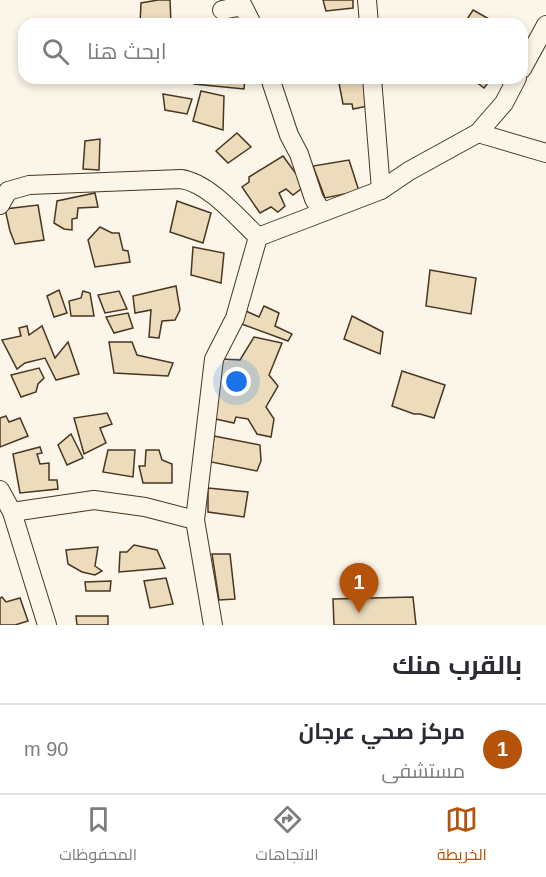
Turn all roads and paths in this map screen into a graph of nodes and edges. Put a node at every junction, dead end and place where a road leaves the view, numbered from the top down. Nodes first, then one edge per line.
1 (367, 0) edge
2 (222, 10) dead end
3 (249, 18) edge
4 (368, 18) edge
5 (546, 24) edge
6 (528, 58) edge
7 (272, 84) edge
8 (372, 84) edge
9 (515, 84) edge
10 (478, 133) junction
11 (546, 153) edge
12 (381, 190) junction
13 (0, 205) edge
14 (322, 212) junction
15 (258, 237) junction
16 (0, 490) edge
17 (12, 512) junction
18 (195, 520) junction
19 (46, 625) edge
20 (213, 625) edge

1 - 4 street
2 - 3 street
5 - 6 street
7 - 14 street
8 - 12 street
9 - 10 street
10 - 11 street
10 - 12 street
12 - 14 street
13 - 15 street
14 - 15 street
15 - 18 street
16 - 17 street
17 - 18 street
17 - 19 street
18 - 20 street

